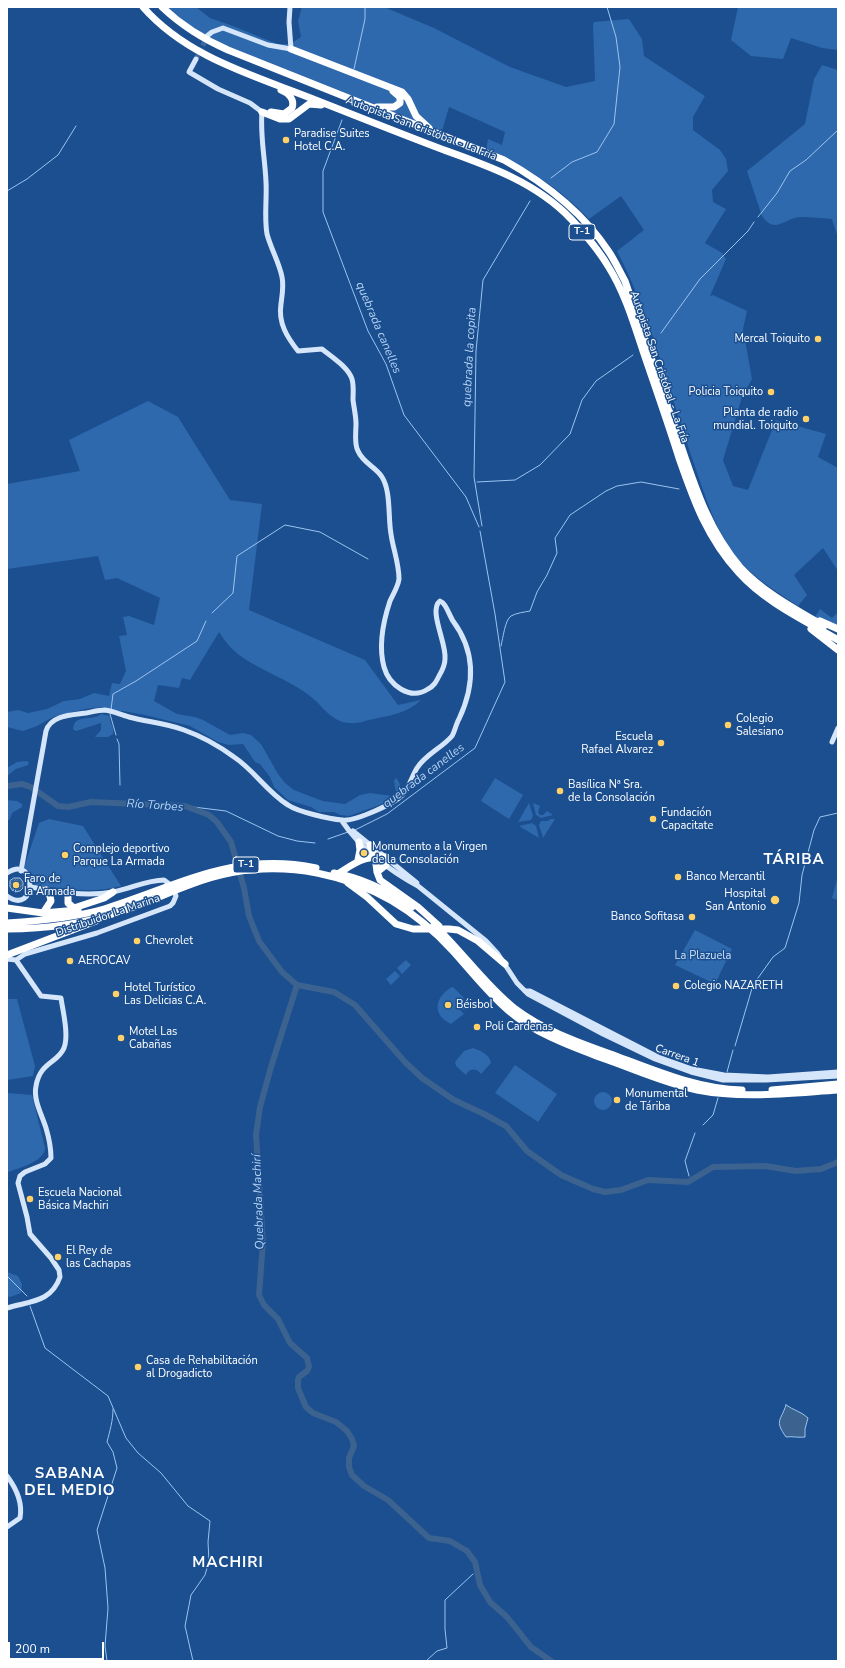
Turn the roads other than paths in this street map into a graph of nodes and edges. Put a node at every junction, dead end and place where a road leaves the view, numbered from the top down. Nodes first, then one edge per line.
1 (143, 7) edge
2 (162, 7) edge
3 (290, 7) edge
4 (207, 36) tunnel mouth
5 (291, 49) junction
6 (196, 59) tunnel mouth
7 (262, 79) junction
8 (386, 87) junction
9 (371, 107) junction
10 (335, 108) junction
11 (264, 113) junction
12 (434, 132) junction
13 (784, 608) junction
14 (802, 613) junction
15 (838, 628) edge
16 (838, 635) edge
17 (838, 640) edge
18 (838, 650) edge
19 (838, 728) edge
20 (835, 740) edge
21 (344, 820) junction
22 (354, 834) junction
23 (359, 842) junction
24 (370, 845) junction
25 (375, 856) junction
26 (358, 860) junction
27 (386, 861) junction
28 (21, 871) junction
29 (377, 872) junction
30 (7, 874) edge
31 (336, 875) junction
32 (31, 887) junction
33 (46, 890) junction
34 (165, 891) junction
35 (113, 892) junction
36 (68, 893) junction
37 (7, 896) edge
38 (114, 905) junction
39 (7, 908) edge
40 (72, 910) junction
41 (42, 913) junction
42 (102, 916) junction
43 (7, 923) edge
44 (7, 929) edge
45 (454, 945) junction
46 (18, 950) junction
47 (7, 955) edge
48 (7, 958) edge
49 (16, 960) junction
50 (505, 964) junction
51 (524, 991) junction
52 (838, 1072) edge
53 (838, 1076) edge
54 (838, 1084) edge
55 (838, 1090) edge
56 (7, 1308) edge
57 (7, 1476) edge
58 (7, 1527) edge

1 - 7 highway, Autopista San Cristóbal - La Fría / T-1
2 - 9 highway, Autopista San Cristóbal - La Fría / T-1
3 - 5 street
4 - 5 street
5 - 8 highway
6 - 11 street
7 - 10 highway, Autopista San Cristóbal - La Fría / T-1
7 - 11 highway
8 - 9 highway
8 - 12 highway
9 - 12 highway, Autopista San Cristóbal - La Fría / T-1
10 - 11 highway
10 - 13 highway, Autopista San Cristóbal - La Fría / T-1
11 - 21 street
12 - 14 highway, Autopista San Cristóbal - La Fría / T-1
13 - 17 highway, Autopista San Cristóbal - La Fría / T-1
13 - 18 highway
14 - 15 highway
14 - 16 highway, Autopista San Cristóbal - La Fría / T-1
19 - 20 street
21 - 22 street
21 - 28 street
22 - 23 street
22 - 24 street, Carrera 1
23 - 25 street
23 - 26 highway
24 - 25 highway
24 - 27 street, Carrera 1
25 - 26 highway
25 - 27 highway
25 - 29 highway
26 - 31 highway
27 - 29 highway
27 - 50 street, Carrera 1
28 - 30 street
28 - 32 street
29 - 45 highway
31 - 34 highway, T-1
31 - 45 highway, T-1
31 - 50 highway
31 - 55 highway, T-1
32 - 33 street, Distribuidor La Marina
32 - 37 street
33 - 36 street, Distribuidor La Marina
33 - 41 highway
34 - 38 highway, T-1
34 - 42 highway, T-1
35 - 36 street, Distribuidor La Marina
35 - 40 highway
35 - 49 street, Distribuidor La Marina
36 - 40 highway
38 - 40 highway, T-1
38 - 43 highway
39 - 41 highway, T-1
40 - 41 highway, T-1
42 - 44 highway, T-1
42 - 46 highway
45 - 54 highway, T-1
46 - 47 highway
46 - 49 highway
48 - 49 street
49 - 56 street
50 - 51 street, Carrera 1
51 - 52 street, Carrera 1
51 - 53 street, Carrera 1
57 - 58 street

